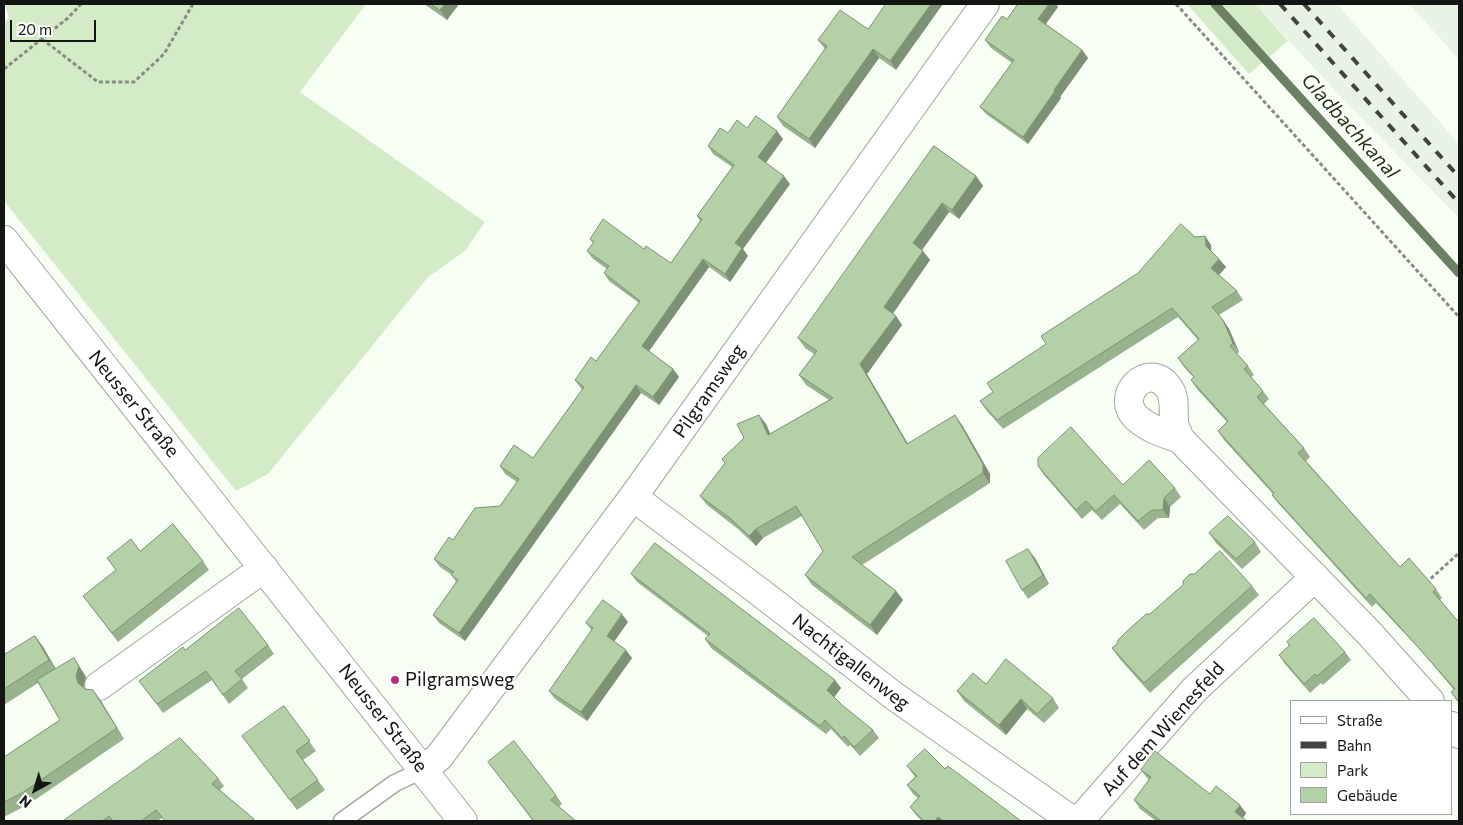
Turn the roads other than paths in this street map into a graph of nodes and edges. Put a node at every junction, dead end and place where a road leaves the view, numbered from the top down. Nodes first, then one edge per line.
1 (985, 4) edge
2 (4, 240) edge
3 (1180, 439) dead end
4 (633, 497) junction
5 (264, 568) junction
6 (1315, 577) junction
7 (99, 686) dead end
8 (1429, 700) edge
9 (423, 770) junction
10 (342, 821) edge
11 (463, 821) edge
12 (1073, 821) edge
13 (1079, 821) edge

1 - 4 street, Pilgramsweg
2 - 5 street, Neusser Straße
3 - 6 street
4 - 9 street, Pilgramsweg
4 - 12 street, Nachtigallenweg
5 - 7 street
5 - 9 street, Neusser Straße
6 - 8 street
6 - 13 street, Auf dem Wienesfeld
9 - 10 lane
9 - 11 street, Neusser Straße

